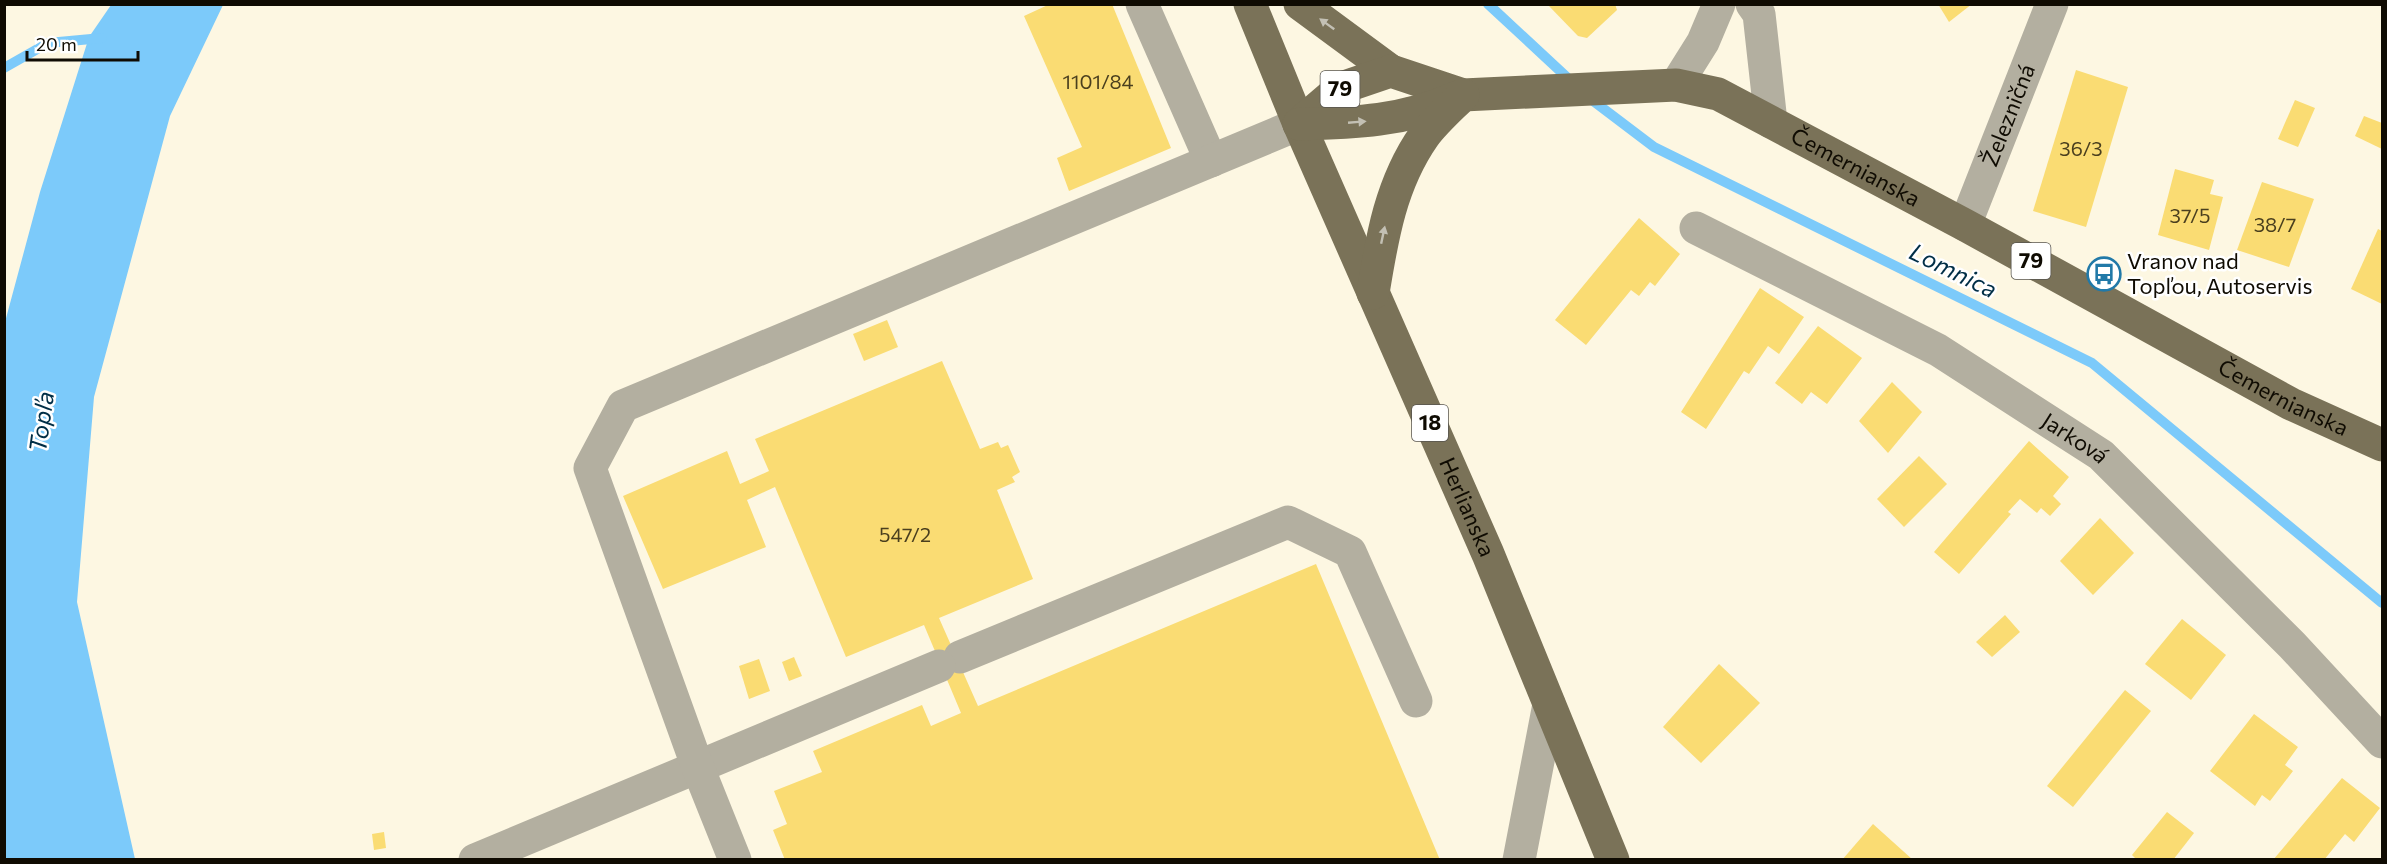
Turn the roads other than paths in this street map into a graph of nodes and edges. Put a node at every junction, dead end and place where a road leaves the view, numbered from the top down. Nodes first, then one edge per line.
1 (1142, 4) edge
2 (1250, 4) edge
3 (1300, 4) edge
4 (1719, 4) edge
5 (1752, 4) edge
6 (2052, 4) edge
7 (1391, 71) junction
8 (1676, 85) junction
9 (1462, 95) junction
10 (1771, 122) junction
11 (1299, 124) junction
12 (1211, 161) junction
13 (1965, 225) junction
14 (1696, 228) dead end
15 (1373, 293) junction
16 (2382, 445) edge
17 (1416, 701) dead end
18 (1549, 704) junction
19 (2382, 742) edge
20 (697, 765) junction
21 (476, 860) edge
22 (735, 860) edge
23 (1519, 860) edge
24 (1613, 860) edge

1 - 12 street
2 - 11 main road, 18
7 -> 3 main road, Čemernianska
4 - 8 street
5 - 10 street
6 - 13 street, Železničná
7 - 9 main road, Čemernianska / 79
7 - 11 main road, 79
8 - 9 main road, Čemernianska / 79
8 - 10 main road, Čemernianska / 79
11 -> 9 main road
15 -> 9 main road
10 - 13 main road, Čemernianska / 79
11 - 12 street
11 - 15 main road, Herlianska / 18
12 - 20 street
13 - 16 main road, Čemernianska / 79
14 - 19 street, Jarková
15 - 18 main road, Herlianska / 18
17 - 20 street
18 - 23 street
18 - 24 main road, Herlianska / 18
20 - 21 street
20 - 22 street

